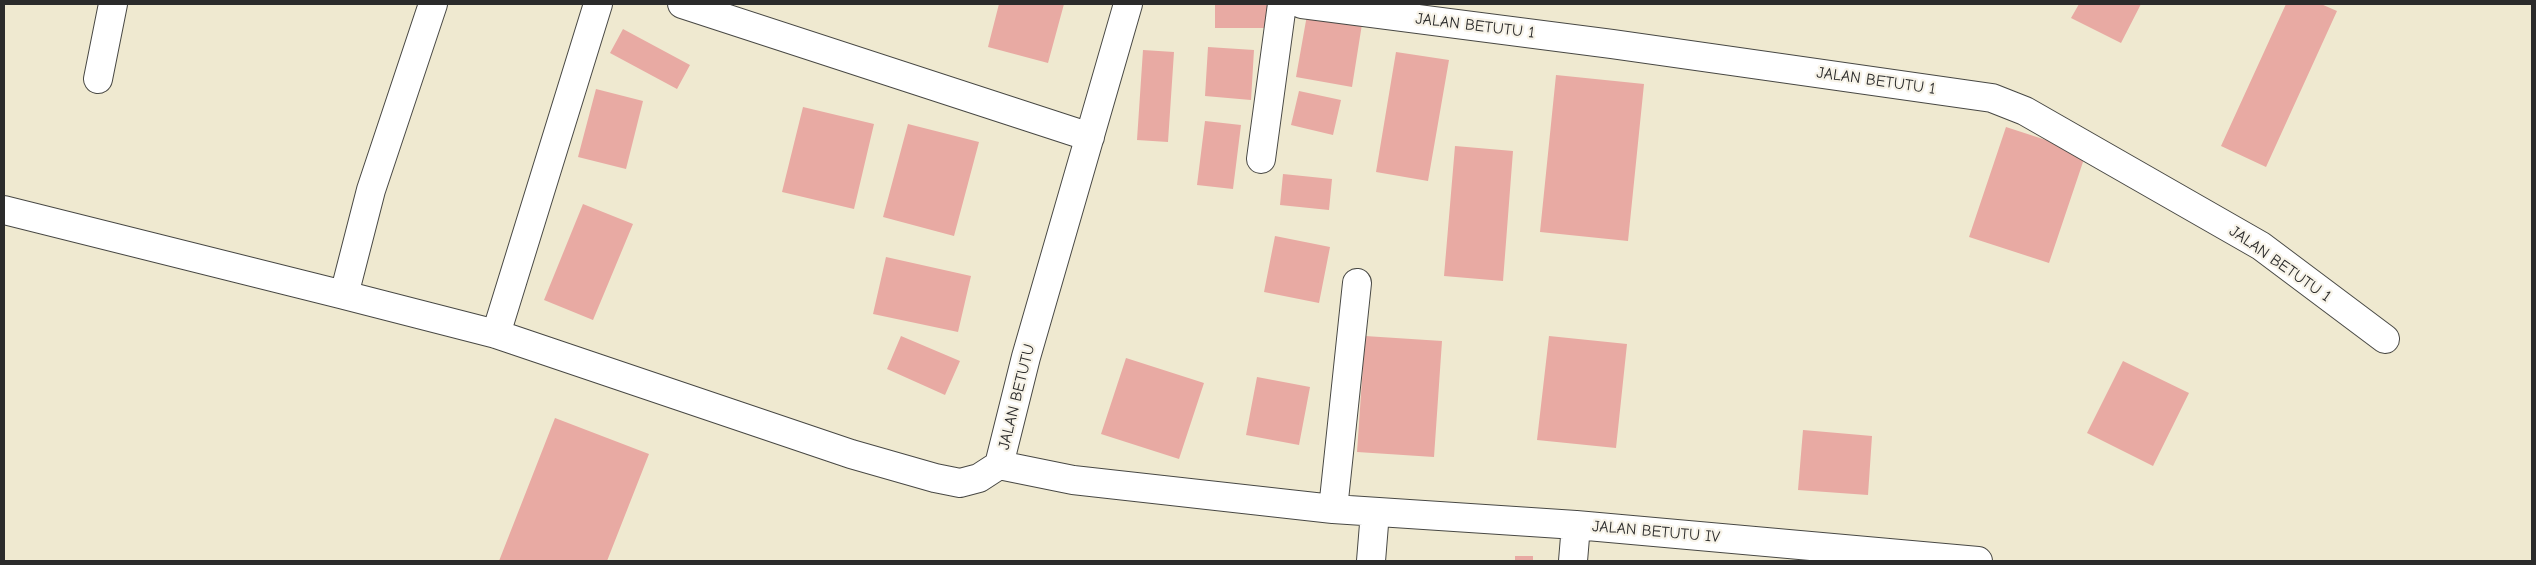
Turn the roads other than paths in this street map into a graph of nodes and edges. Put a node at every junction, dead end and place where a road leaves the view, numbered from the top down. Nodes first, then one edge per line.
1 (113, 4) edge
2 (433, 4) edge
3 (598, 4) edge
4 (682, 4) edge
5 (1128, 4) edge
6 (1282, 4) edge
7 (1302, 4) edge
8 (98, 79) dead end
9 (1090, 137) junction
10 (1261, 159) dead end
11 (4, 210) edge
12 (1357, 283) dead end
13 (344, 295) junction
14 (496, 334) junction
15 (2385, 339) dead end
16 (999, 465) junction
17 (1333, 509) junction
18 (1375, 512) junction
19 (1576, 525) junction
20 (1765, 552) edge
21 (1370, 561) edge
22 (1573, 561) edge
23 (1978, 561) edge

1 - 8 street
2 - 13 street
3 - 14 street
4 - 9 street
5 - 9 street, JALAN BETUTU
6 - 10 street
7 - 15 street, JALAN BETUTU 1
9 - 16 street, JALAN BETUTU
11 - 13 street
12 - 17 street
13 - 14 street
14 - 16 street
16 - 17 street, JALAN BETUTU
17 - 18 street, JALAN BETUTU IV
18 - 19 street, JALAN BETUTU IV
18 - 21 street
19 - 20 street, JALAN BETUTU IV
19 - 22 street
20 - 23 street, JALAN BETUTU IV

